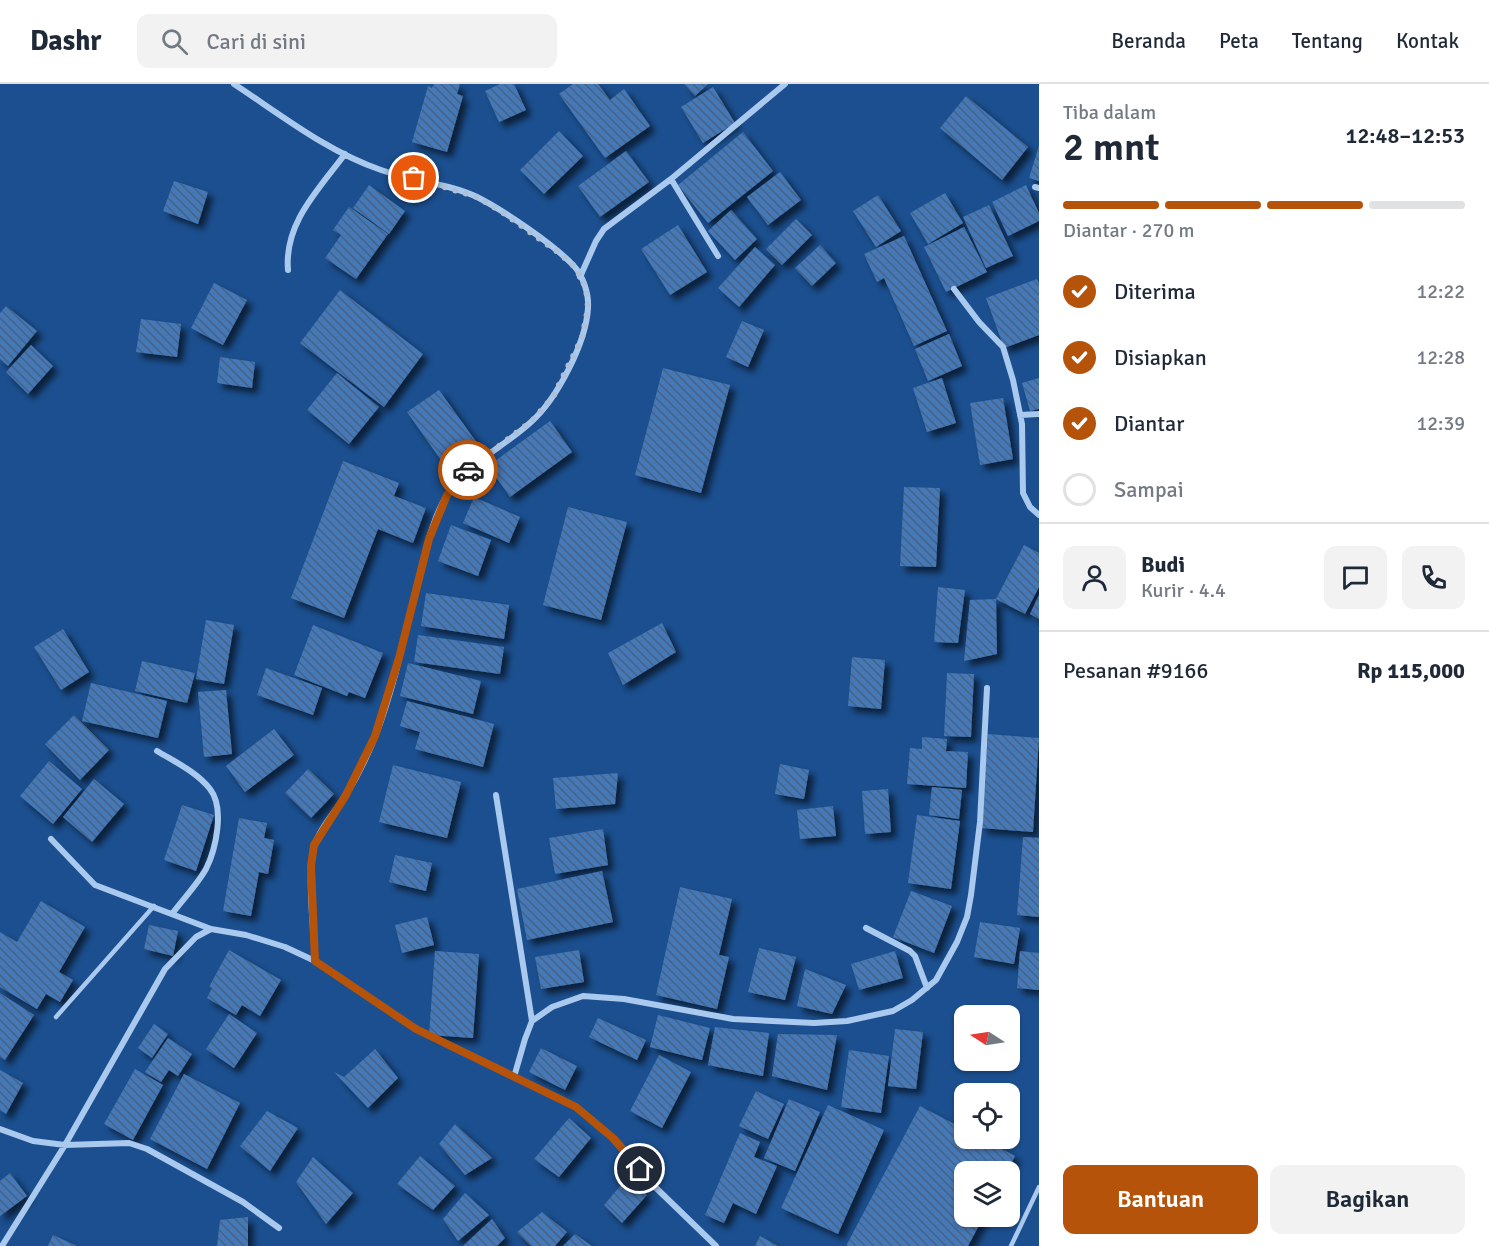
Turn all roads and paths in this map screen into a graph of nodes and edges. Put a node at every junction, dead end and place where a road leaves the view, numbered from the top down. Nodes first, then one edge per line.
1 (234, 84) edge
2 (785, 84) edge
3 (345, 154) junction
4 (671, 179) junction
5 (718, 256) dead end
6 (288, 270) dead end
7 (580, 277) junction
8 (954, 289) dead end
9 (1039, 414) edge
10 (1020, 415) junction
11 (1039, 515) edge
12 (987, 688) dead end
13 (157, 752) dead end
14 (496, 795) dead end
15 (51, 839) dead end
16 (154, 906) junction
17 (172, 914) junction
18 (866, 928) dead end
19 (211, 929) junction
20 (315, 961) junction
21 (927, 988) junction
22 (56, 1017) dead end
23 (532, 1021) junction
24 (514, 1077) junction
25 (0, 1129) edge
26 (65, 1145) junction
27 (1039, 1187) edge
28 (279, 1227) dead end
29 (2, 1246) edge
30 (716, 1246) edge
31 (1011, 1246) edge

1 - 3 street
2 - 4 street
3 - 6 street
3 - 7 street
4 - 5 street
4 - 7 street
7 - 20 street
8 - 10 street
9 - 10 street
10 - 11 street
12 - 21 street
13 - 17 street
14 - 23 street
15 - 16 street
16 - 17 street
16 - 22 lane
17 - 19 street
18 - 21 street
19 - 20 street
19 - 26 street
20 - 24 street
21 - 23 street
23 - 24 street
24 - 30 street
25 - 26 street
26 - 28 street
26 - 29 street
27 - 31 lane

